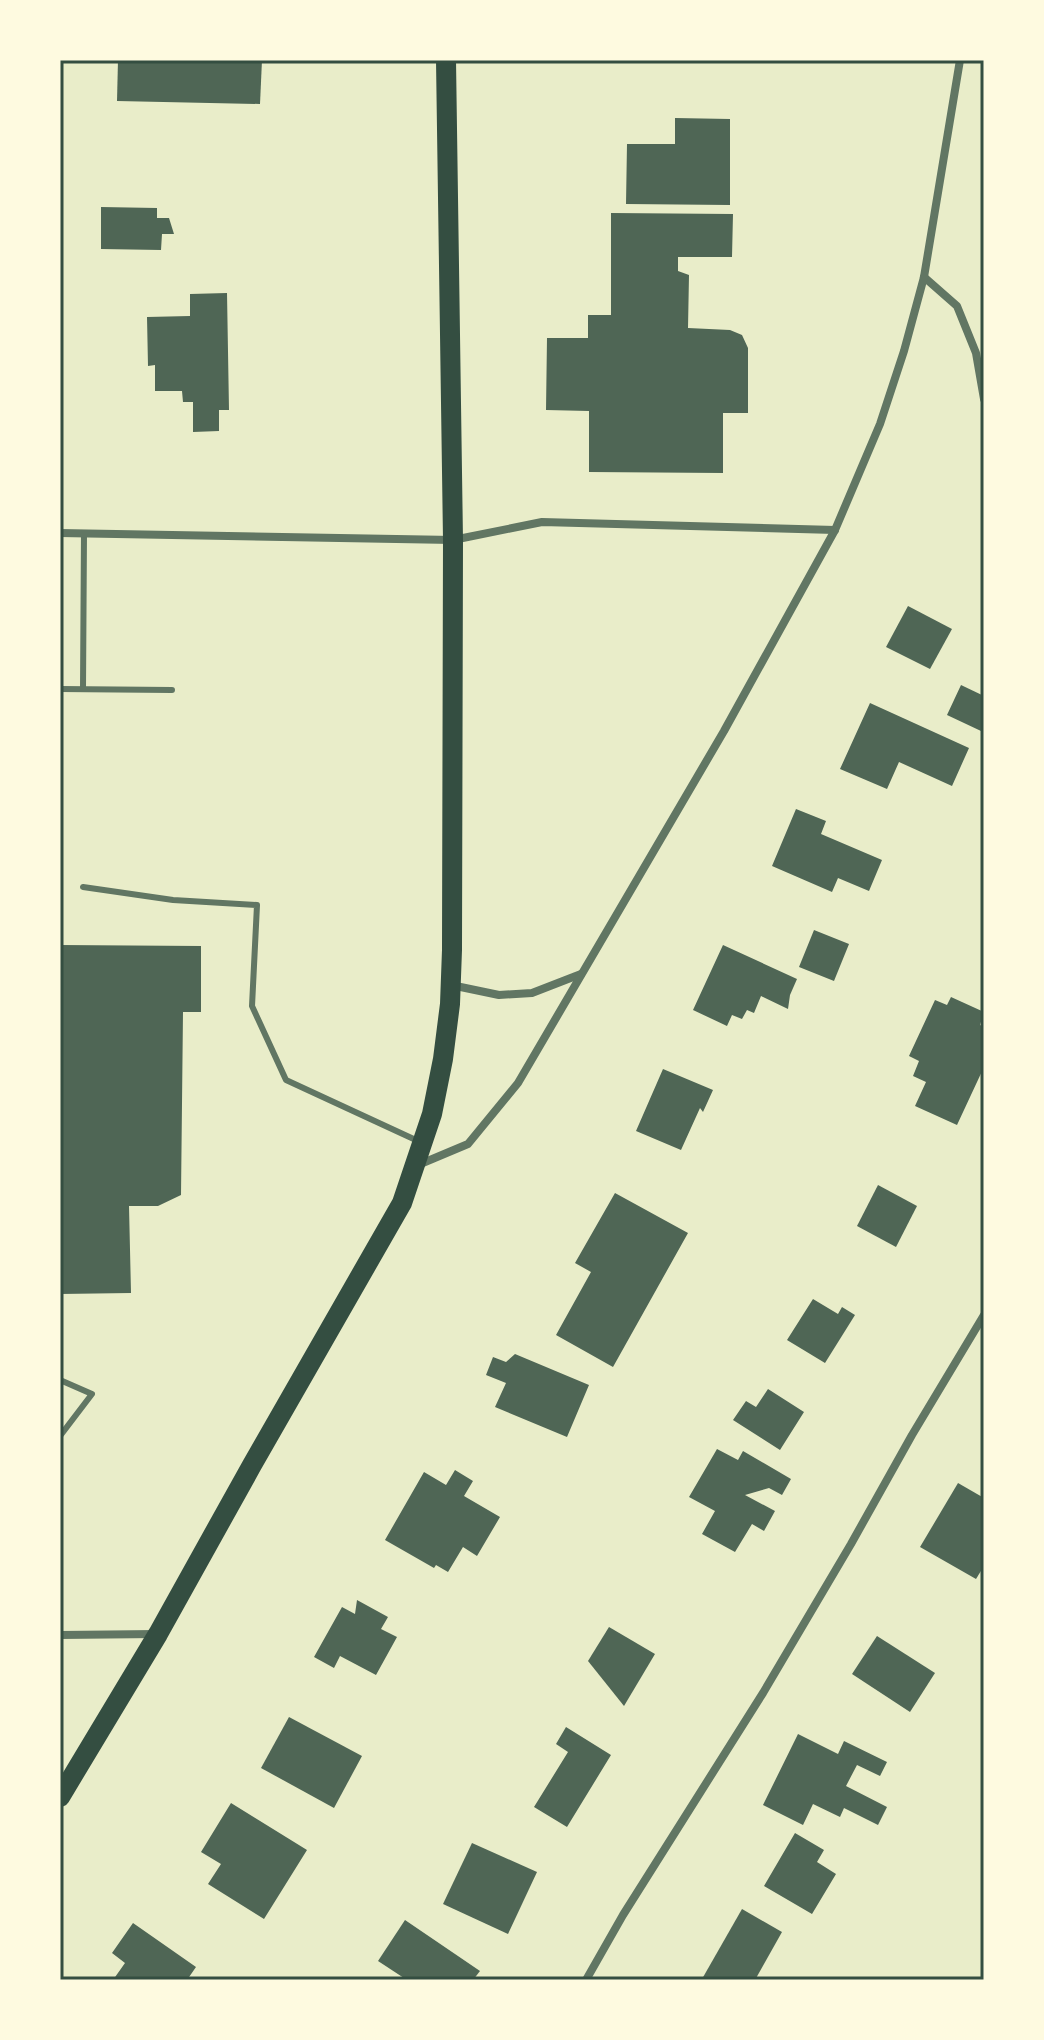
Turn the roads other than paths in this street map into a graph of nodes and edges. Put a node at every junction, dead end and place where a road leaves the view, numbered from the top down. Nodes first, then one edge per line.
1 (446, 60) edge
2 (960, 60) edge
3 (924, 277) junction
4 (984, 399) edge
5 (835, 530) junction
6 (60, 533) edge
7 (84, 534) junction
8 (453, 540) junction
9 (83, 688) junction
10 (60, 689) edge
11 (172, 690) dead end
12 (83, 887) dead end
13 (582, 974) junction
14 (451, 985) junction
15 (423, 1143) junction
16 (416, 1166) junction
17 (984, 1315) edge
18 (60, 1380) edge
19 (60, 1436) edge
20 (158, 1634) junction
21 (60, 1635) edge
22 (60, 1797) edge
23 (586, 1980) edge

1 - 8 main road
2 - 3 street
3 - 4 street
3 - 5 street
5 - 8 street
5 - 13 street
6 - 7 street
7 - 8 street
7 - 9 lane
8 - 14 main road
9 - 10 lane
9 - 11 lane
12 - 15 lane
13 - 14 street
13 - 16 street
14 - 15 main road
15 - 16 main road
16 - 20 main road
17 - 23 street
18 - 19 lane
20 - 21 street
20 - 22 main road

